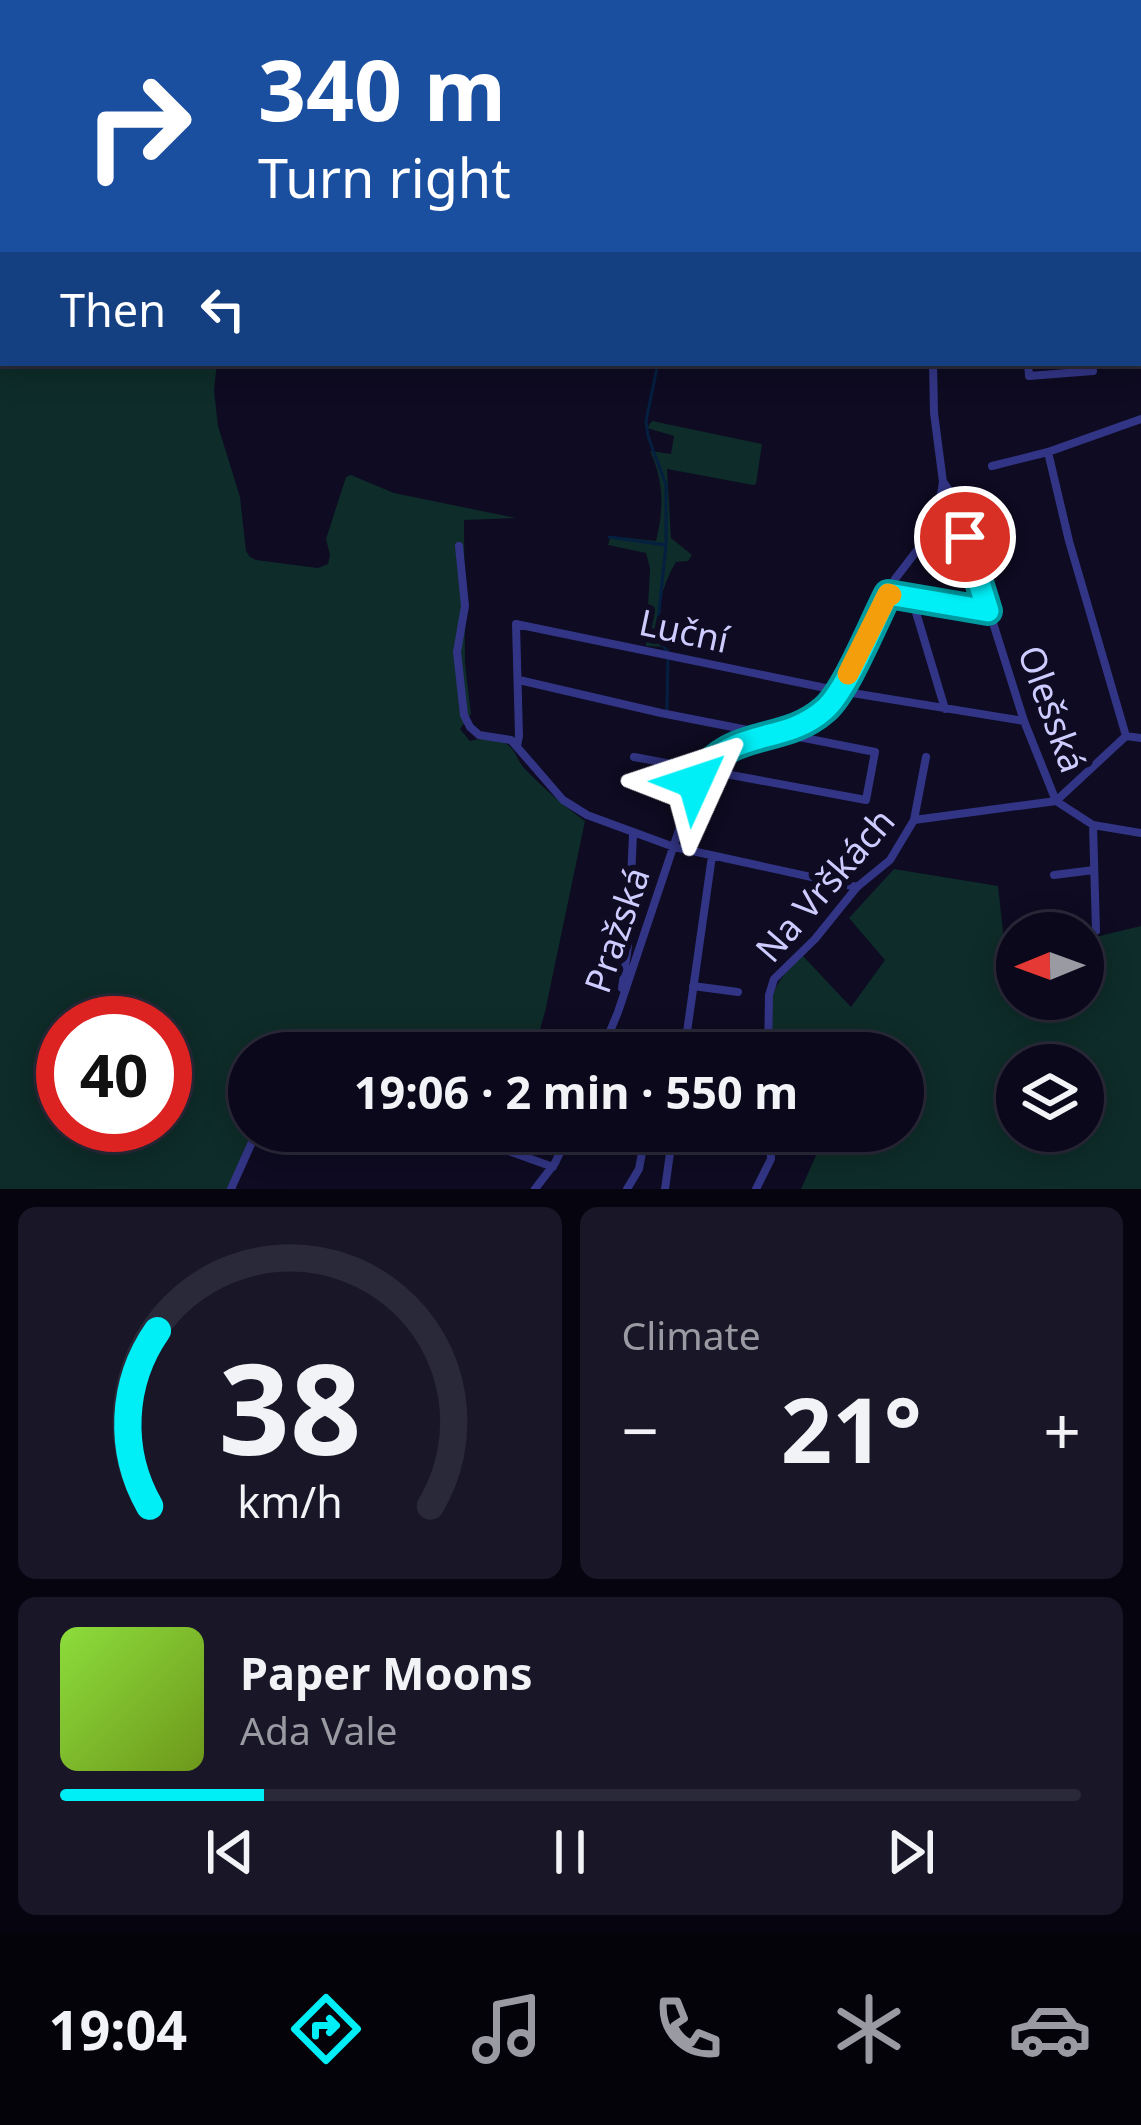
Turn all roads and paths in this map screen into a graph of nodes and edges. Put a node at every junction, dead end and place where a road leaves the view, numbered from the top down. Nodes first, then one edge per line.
1 (933, 366) edge
2 (1028, 366) edge
3 (1093, 366) edge
4 (1141, 419) edge
5 (1048, 452) junction
6 (992, 466) dead end
7 (943, 482) junction
8 (459, 546) dead end
9 (888, 594) junction
10 (912, 599) junction
11 (988, 611) junction
12 (519, 680) junction
13 (840, 691) junction
14 (945, 709) junction
15 (1024, 721) junction
16 (774, 734) junction
17 (1126, 736) junction
18 (1141, 738) edge
19 (517, 746) junction
20 (634, 757) dead end
21 (926, 757) dead end
22 (703, 769) junction
23 (1056, 801) junction
24 (914, 820) junction
25 (1093, 824) junction
26 (1141, 832) edge
27 (633, 834) junction
28 (674, 847) junction
29 (712, 856) junction
30 (1094, 870) junction
31 (1054, 875) dead end
32 (857, 887) junction
33 (1095, 912) edge
34 (693, 986) junction
35 (738, 992) dead end
36 (618, 1012) junction
37 (610, 1032) edge
38 (687, 1032) edge
39 (768, 1032) edge
40 (248, 1152) edge
41 (511, 1152) edge
42 (560, 1152) edge
43 (642, 1152) edge
44 (670, 1152) edge
45 (771, 1152) edge
46 (553, 1167) junction
47 (231, 1189) edge
48 (535, 1189) edge
49 (627, 1189) edge
50 (665, 1189) edge
51 (756, 1189) edge

1 - 7 street
2 - 3 street
4 - 5 street
5 - 6 street
5 - 17 street
7 - 9 street
7 - 11 street, Olešská
8 - 19 street
9 - 10 street
9 - 13 street
10 - 11 street
10 - 14 street
11 - 15 street, Olešská
12 - 13 street, Luční
12 - 16 street
12 - 19 street
13 - 14 street, Luční
13 - 16 street
14 - 15 street, Luční
15 - 23 street, Olešská
16 - 22 street
16 - 22 street
17 - 18 street
17 - 23 street
19 - 27 street
20 - 22 street
21 - 24 street
22 - 28 street, Pražská
23 - 24 street, Na Vrškách
23 - 25 street, Olešská
24 - 32 street, Na Vrškách
25 - 26 street, Olešská
25 - 30 street
27 - 28 street
27 - 36 street
28 - 29 street
28 - 36 street, Pražská
29 - 32 street
29 - 34 street
30 - 31 street
30 - 33 street
32 - 39 street, Na Vrškách
34 - 35 street
34 - 38 street
36 - 37 street, Pražská
40 - 47 street
41 - 46 street
42 - 46 street
43 - 49 street
44 - 50 street
45 - 51 street
46 - 48 street

